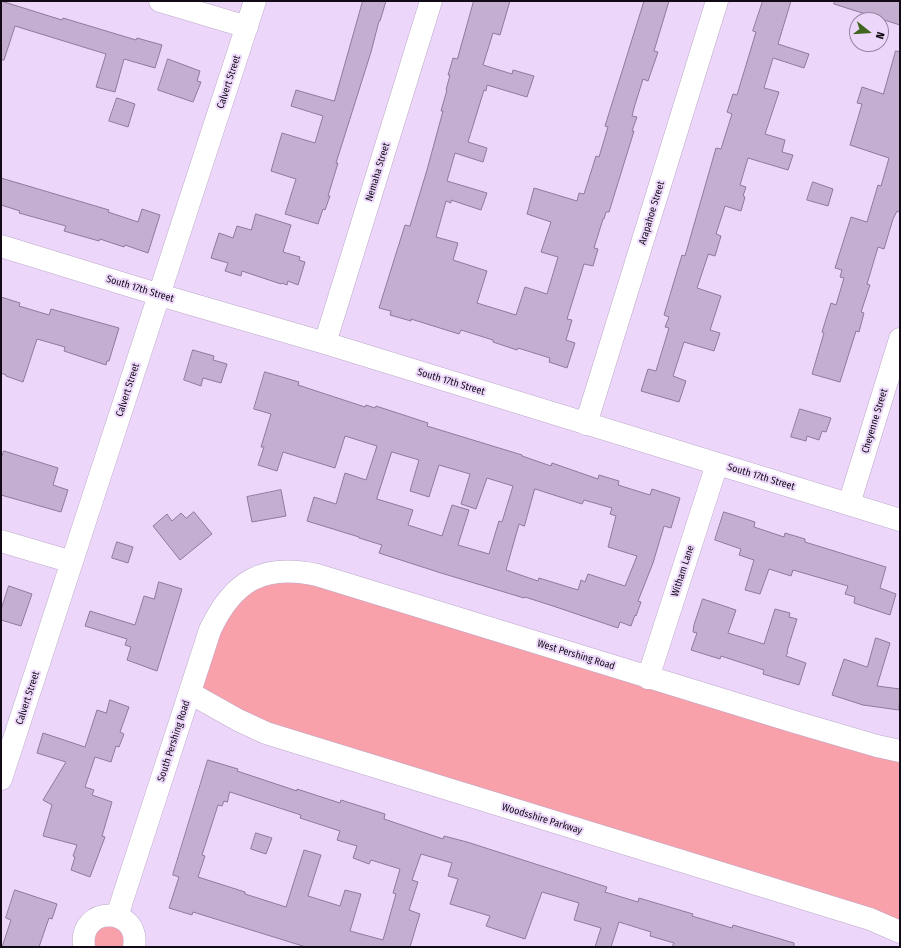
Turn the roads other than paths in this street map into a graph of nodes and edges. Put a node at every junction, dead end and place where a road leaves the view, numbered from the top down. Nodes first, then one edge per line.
1 (160, 1) edge
2 (255, 1) edge
3 (430, 1) edge
4 (717, 1) edge
5 (247, 27) junction
6 (1, 246) edge
7 (160, 295) junction
8 (900, 339) edge
9 (325, 343) junction
10 (586, 424) junction
11 (717, 464) junction
12 (849, 504) junction
13 (900, 520) edge
14 (1, 540) edge
15 (72, 562) junction
16 (252, 579) joint
17 (648, 678) junction
18 (190, 693) junction
19 (900, 751) edge
20 (1, 779) edge
21 (117, 916) junction
22 (900, 932) edge
23 (84, 947) edge
24 (134, 947) edge

1 - 5 street
2 - 5 street, Calvert Street
3 - 9 street, Nemaha Street
4 - 10 street, Arapahoe Street
5 - 7 street, Calvert Street
6 - 7 street, South 17th Street
7 - 9 street, South 17th Street
7 - 15 street, Calvert Street
8 - 12 street, Cheyenne Street
9 - 10 street, South 17th Street
10 - 11 street, South 17th Street
11 - 12 street, South 17th Street
11 - 17 street, Witham Lane
12 - 13 street, South 17th Street
14 - 15 street
15 - 20 street, Calvert Street
16 - 17 street, West Pershing Road
16 - 18 street, South Pershing Road
17 - 19 street, West Pershing Road
18 - 21 street, South Pershing Road
18 - 22 street, Woodsshire Parkway
21 - 23 street
21 - 24 street

